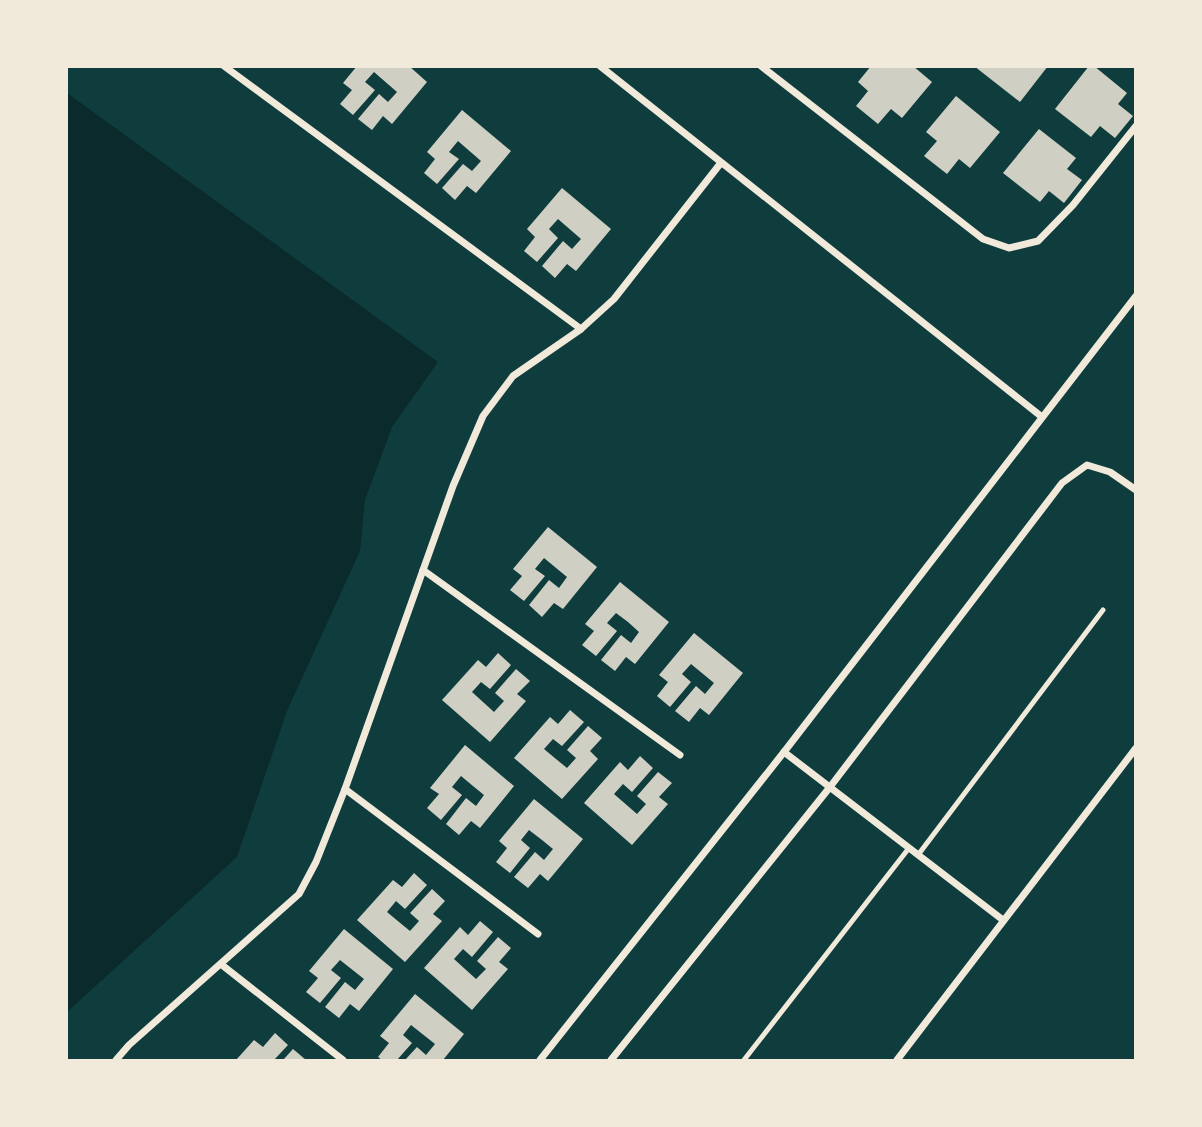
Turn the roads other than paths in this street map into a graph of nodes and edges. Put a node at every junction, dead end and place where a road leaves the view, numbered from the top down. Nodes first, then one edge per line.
1 (224, 66) edge
2 (600, 66) edge
3 (761, 66) edge
4 (1136, 126) edge
5 (720, 164) junction
6 (1136, 296) edge
7 (581, 329) junction
8 (1042, 417) junction
9 (1136, 490) edge
10 (423, 570) junction
11 (1103, 610) dead end
12 (1136, 748) edge
13 (784, 752) junction
14 (680, 755) dead end
15 (830, 788) junction
16 (345, 789) junction
17 (908, 848) junction
18 (918, 855) junction
19 (1003, 920) junction
20 (538, 934) dead end
21 (222, 965) junction
22 (116, 1060) edge
23 (343, 1060) edge
24 (540, 1060) edge
25 (611, 1060) edge
26 (744, 1060) edge
27 (897, 1060) edge

1 - 7 street
2 - 5 street
3 - 4 street
5 - 7 street
5 - 8 street
6 - 8 street
7 - 10 street
8 - 13 street
9 - 15 street
10 - 14 street
10 - 16 street
11 - 18 lane
12 - 19 street
13 - 15 street
13 - 24 street
15 - 17 street
15 - 25 street
16 - 20 street
16 - 21 street
17 - 18 street
17 - 26 lane
18 - 19 street
19 - 27 street
21 - 22 street
21 - 23 street

